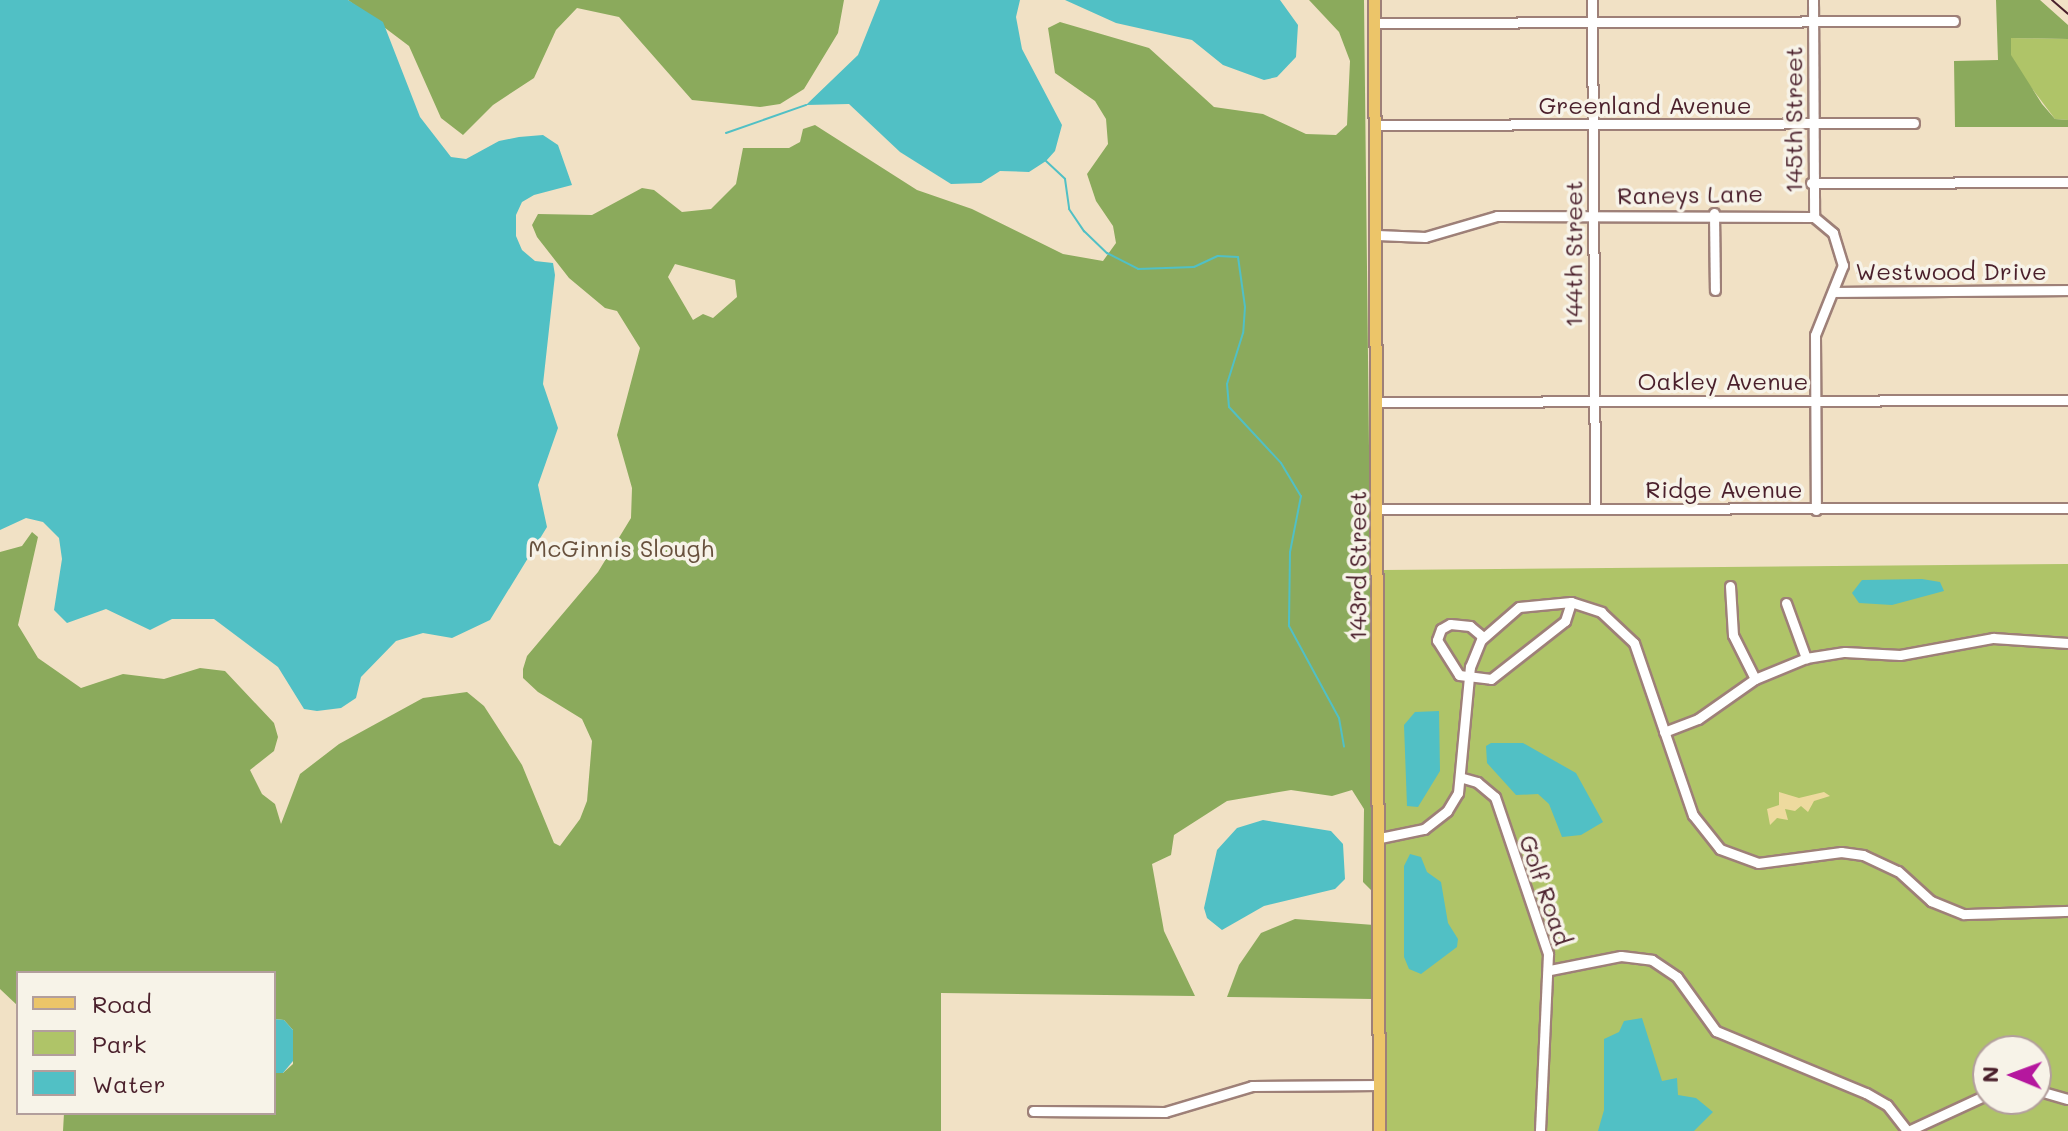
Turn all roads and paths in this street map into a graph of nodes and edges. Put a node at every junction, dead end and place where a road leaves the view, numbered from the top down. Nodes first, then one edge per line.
1 (1374, 0) edge
2 (1592, 0) edge
3 (1813, 0) edge
4 (1954, 21) dead end
5 (1592, 22) junction
6 (1813, 22) junction
7 (1375, 23) junction
8 (1914, 123) dead end
9 (1593, 124) junction
10 (1812, 124) junction
11 (1375, 125) junction
12 (2068, 182) edge
13 (1811, 183) junction
14 (1714, 213) junction
15 (1593, 215) junction
16 (1814, 217) junction
17 (1377, 235) junction
18 (1715, 290) dead end
19 (2068, 290) edge
20 (1835, 292) junction
21 (2068, 400) edge
22 (1593, 401) junction
23 (1815, 401) junction
24 (1378, 402) junction
25 (2068, 508) edge
26 (1379, 509) junction
27 (1595, 509) junction
28 (1816, 510) junction
29 (1730, 586) dead end
30 (1571, 602) junction
31 (1786, 603) dead end
32 (1483, 637) junction
33 (2068, 643) edge
34 (1806, 658) junction
35 (1468, 679) junction
36 (1755, 679) junction
37 (1664, 732) junction
38 (1463, 778) junction
39 (1380, 838) junction
40 (2068, 911) edge
41 (1550, 970) junction
42 (1379, 1085) junction
43 (1972, 1101) edge
44 (1033, 1111) dead end
45 (1379, 1131) edge
46 (1540, 1131) edge
47 (1908, 1131) edge

1 - 7 main road, 143rd Street
2 - 5 street, 144th Street
3 - 6 street, 145th Street
4 - 6 street
5 - 6 street
5 - 7 street
5 - 9 street, 144th Street
6 - 10 street, 145th Street
7 - 11 main road, 143rd Street
8 - 10 street, Greenland Avenue
9 - 10 street, Greenland Avenue
9 - 11 street, Greenland Avenue
9 - 15 street, 144th Street
10 - 13 street, 145th Street
11 - 17 main road, 143rd Street
12 - 13 street
13 - 16 street, 145th Street
14 - 15 street, Raneys Lane
14 - 16 street, Raneys Lane
14 - 18 street
15 - 17 street, Raneys Lane
15 - 22 street, 144th Street
16 - 20 street, 145th Street
17 - 24 main road, 143rd Street
19 - 20 street, Westwood Drive
20 - 23 street, 145th Street
21 - 23 street, Oakley Avenue
22 - 23 street, Oakley Avenue
22 - 24 street, Oakley Avenue
22 - 27 street, 144th Street
23 - 28 street, 145th Street
24 - 26 main road, 143rd Street
25 - 28 street, Ridge Avenue
26 - 27 street, Ridge Avenue
26 - 39 main road, 143rd Street
27 - 28 street, Ridge Avenue
29 - 36 street
30 - 32 street
30 - 35 street
30 - 37 street
31 - 34 street
32 - 35 street
32 - 35 street
33 - 34 street
34 - 36 street
35 - 38 street
36 - 37 street
37 - 40 street
38 - 39 street
38 - 41 street, Golf Road
39 - 42 main road, 143rd Street
41 - 46 street, Golf Road
41 - 47 street
42 - 44 street
42 - 45 main road, 143rd Street
43 - 47 street

